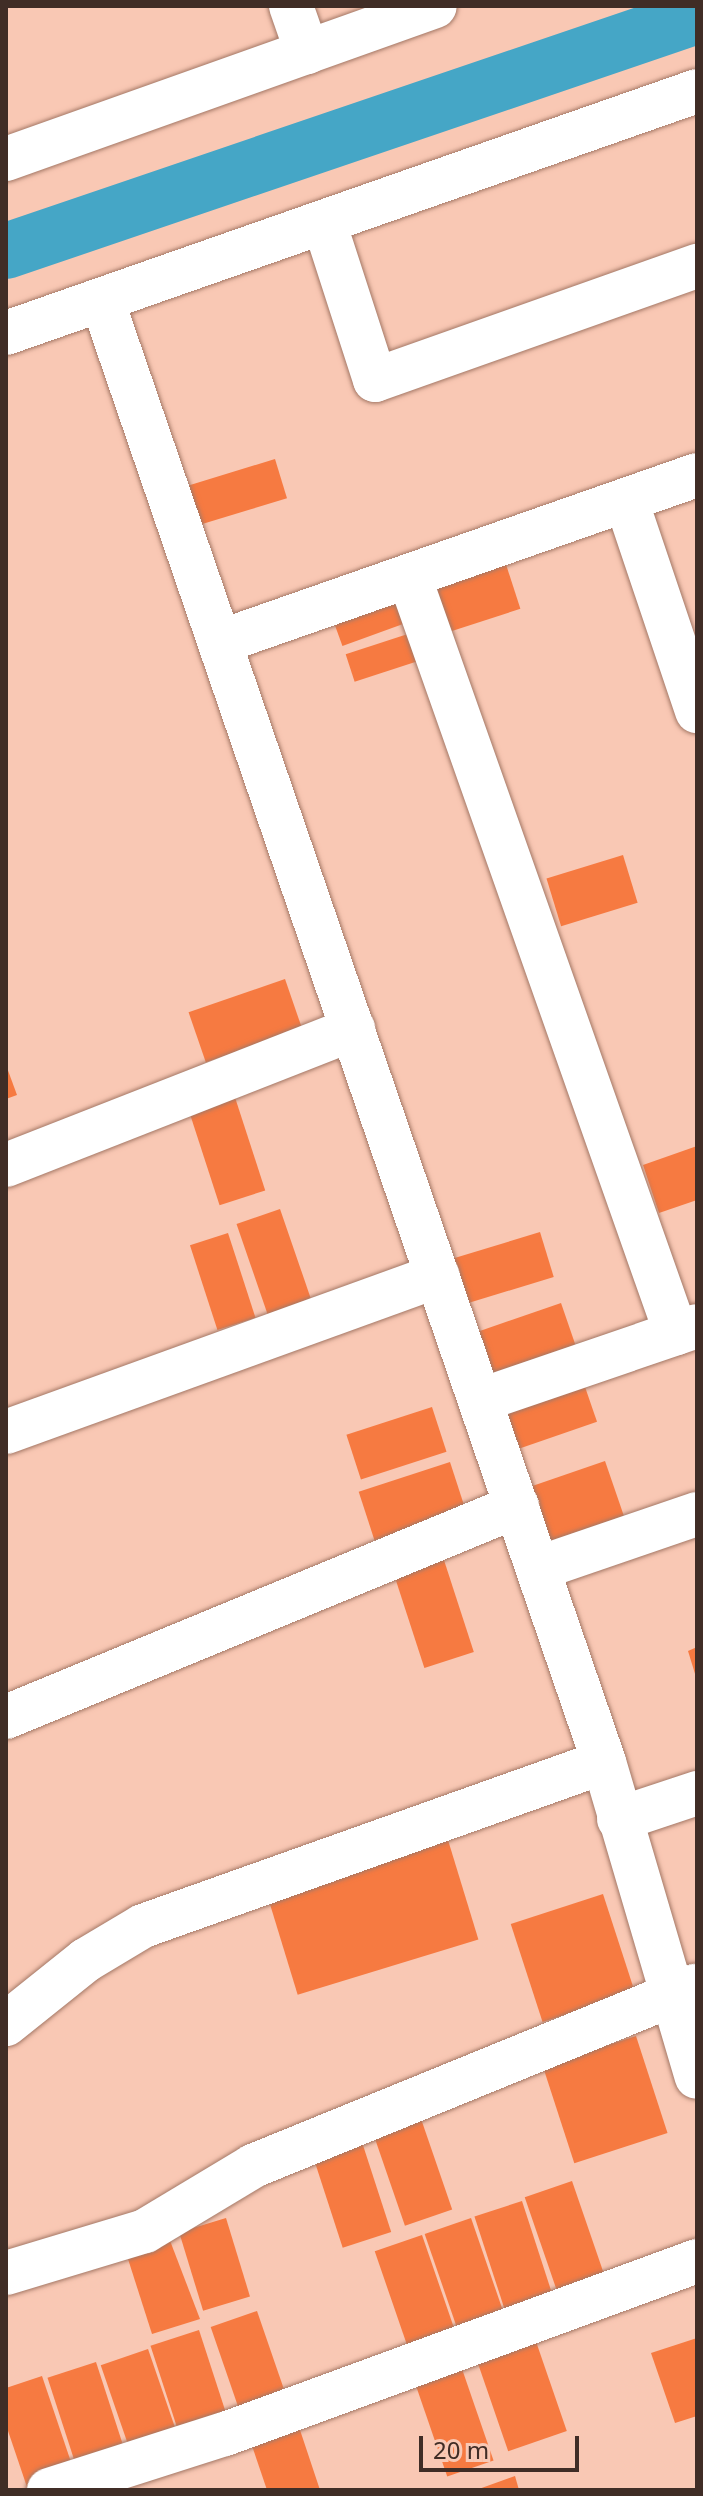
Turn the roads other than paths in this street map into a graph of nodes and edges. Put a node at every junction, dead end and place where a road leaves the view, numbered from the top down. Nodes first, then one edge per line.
1 (291, 6) edge
2 (435, 6) edge
3 (307, 52) junction
4 (697, 91) edge
5 (6, 159) edge
6 (324, 222) junction
7 (697, 266) edge
8 (102, 300) junction
9 (6, 333) edge
10 (697, 475) edge
11 (626, 500) junction
12 (409, 576) junction
13 (220, 642) junction
14 (697, 711) edge
15 (353, 1029) junction
16 (6, 1165) edge
17 (438, 1276) junction
18 (687, 1329) edge
19 (481, 1400) junction
20 (6, 1432) edge
21 (517, 1506) junction
22 (697, 1514) edge
23 (539, 1568) junction
24 (6, 1717) edge
25 (604, 1762) junction
26 (697, 1793) edge
27 (619, 1819) junction
28 (683, 1991) edge
29 (6, 2024) edge
30 (697, 2077) edge
31 (697, 2261) edge
32 (6, 2273) edge
33 (49, 2490) edge

1 - 3 street
2 - 3 street
3 - 5 street
4 - 6 street
6 - 7 street
6 - 8 street
8 - 9 street
8 - 13 street
10 - 11 street
11 - 12 street
11 - 14 street
12 - 13 street
12 - 18 street
13 - 15 street
15 - 16 street
15 - 17 street
17 - 19 street
17 - 20 street
18 - 19 street
19 - 21 street
21 - 23 street
21 - 24 street
22 - 23 street
23 - 25 street
25 - 27 street
25 - 29 street
26 - 27 street
27 - 28 street
28 - 30 street
28 - 32 street
31 - 33 street

